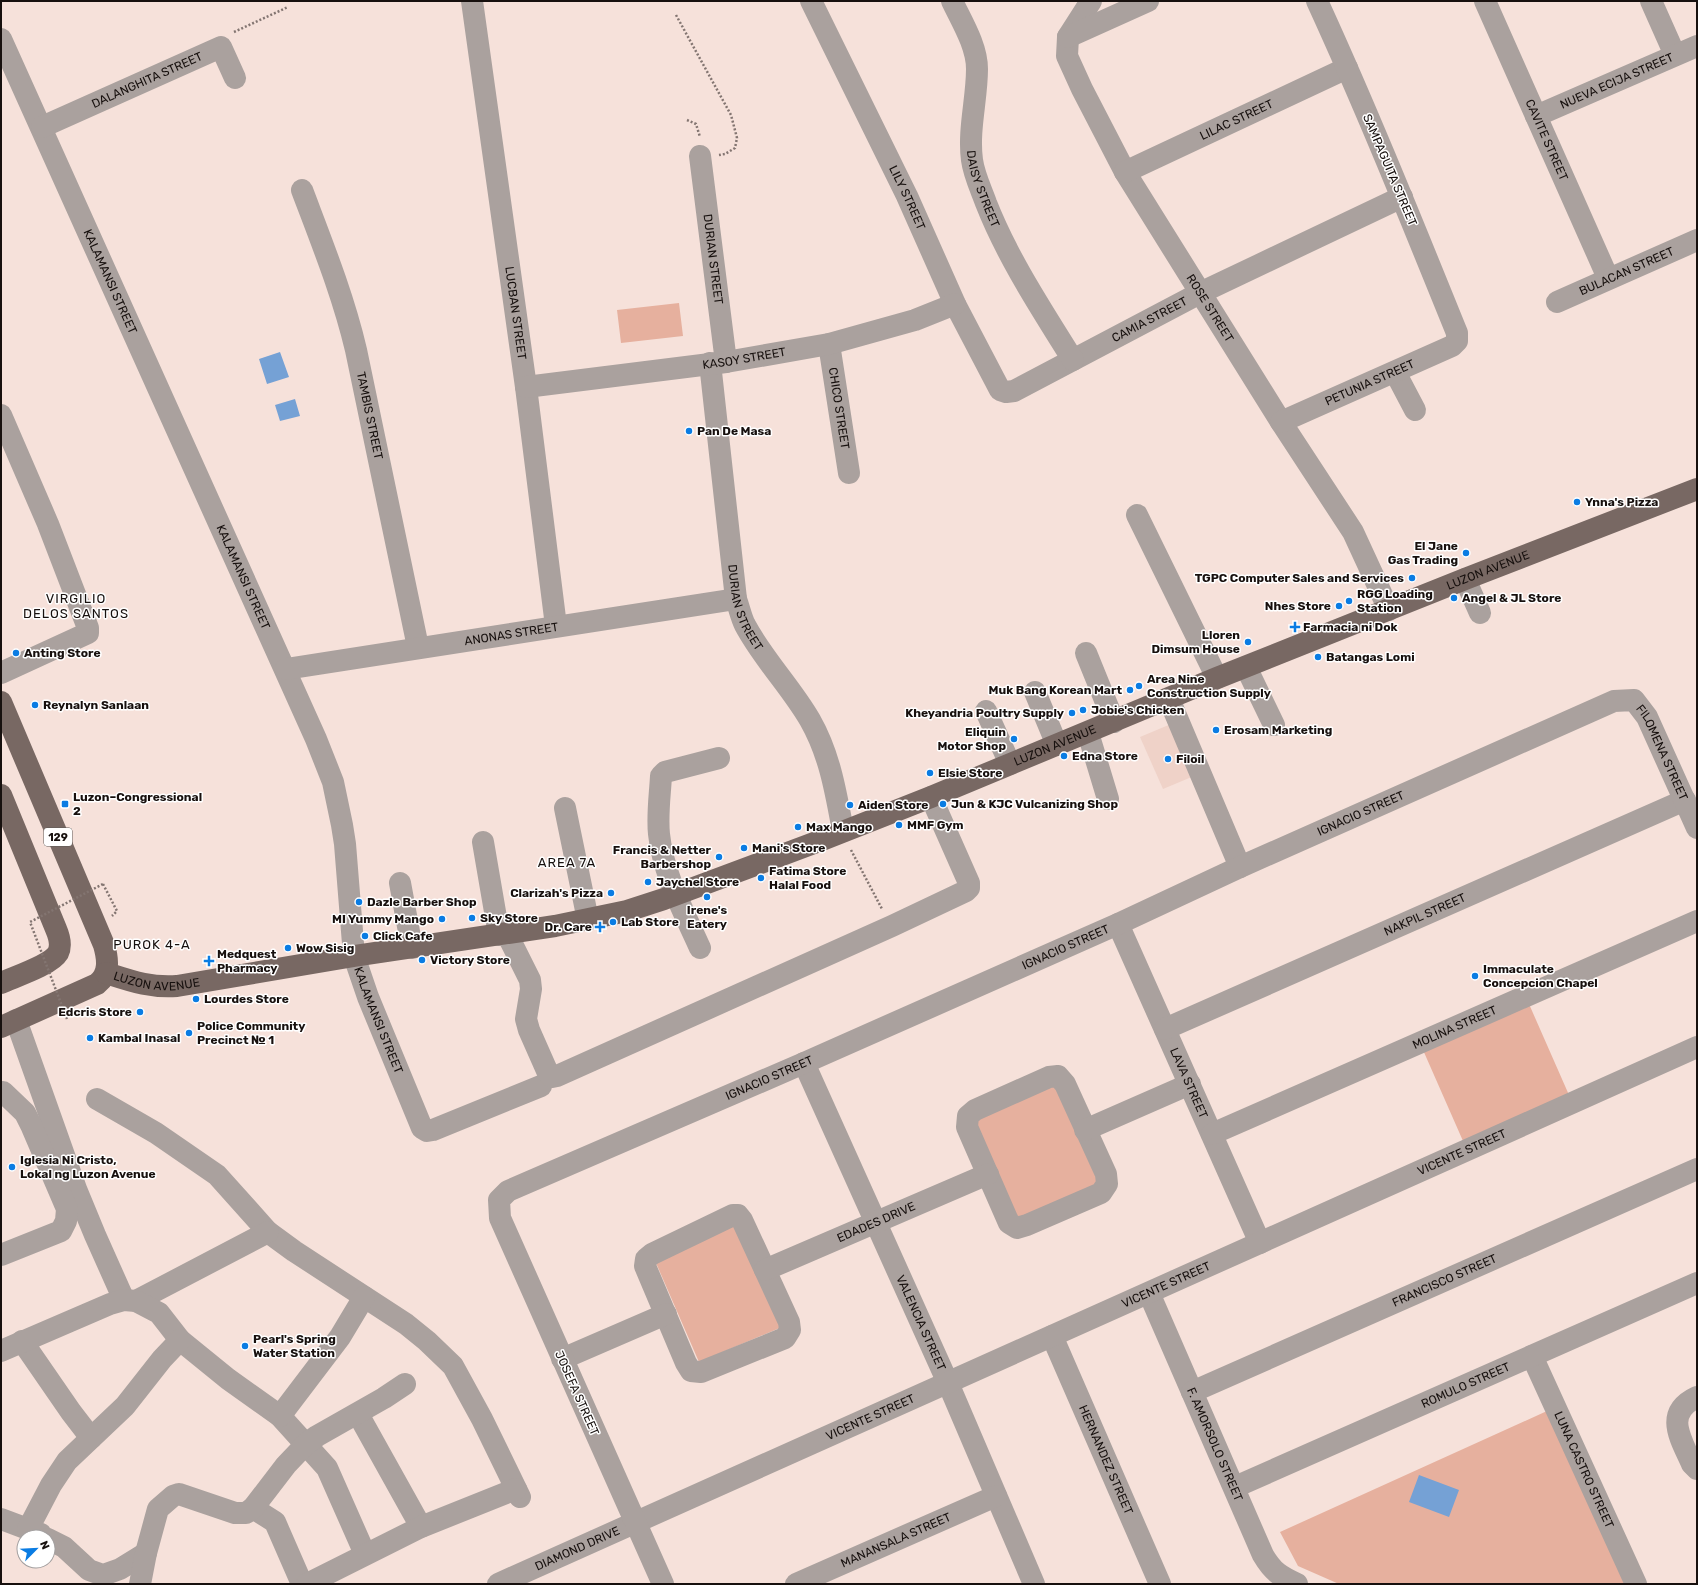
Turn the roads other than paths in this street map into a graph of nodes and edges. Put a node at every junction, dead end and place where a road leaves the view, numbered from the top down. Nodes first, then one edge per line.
1 (472, 1) edge
2 (811, 1) edge
3 (952, 1) edge
4 (1091, 1) edge
5 (1148, 1) edge
6 (1317, 1) edge
7 (1485, 1) edge
8 (1651, 1) edge
9 (1068, 37) junction
10 (1, 39) edge
11 (1697, 46) edge
12 (1675, 55) junction
13 (1347, 68) junction
14 (235, 78) dead end
15 (1536, 116) junction
16 (42, 127) junction
17 (700, 156) road end
18 (1125, 172) junction
19 (302, 190) dead end
20 (1402, 197) junction
21 (1697, 240) edge
22 (1608, 278) junction
23 (1200, 293) junction
24 (1557, 302) dead end
25 (956, 304) junction
26 (1457, 341) joint
27 (829, 344) junction
28 (1073, 360) junction
29 (718, 362) junction
30 (1395, 372) junction
31 (526, 388) junction
32 (1006, 392) joint
33 (1415, 410) dead end
34 (1, 415) edge
35 (1280, 422) junction
36 (849, 473) dead end
37 (1697, 489) edge
38 (1138, 515) dead end
39 (1465, 579) junction
40 (736, 599) junction
41 (1389, 610) junction
42 (1480, 613) dead end
43 (556, 626) junction
44 (418, 647) junction
45 (1086, 653) dead end
46 (1246, 667) junction
47 (286, 669) junction
48 (1, 673) edge
49 (1217, 678) junction
50 (1035, 692) dead end
51 (1169, 699) junction
52 (1634, 700) joint
53 (1, 702) edge
54 (986, 711) dead end
55 (1114, 722) junction
56 (1274, 725) dead end
57 (1088, 733) junction
58 (1057, 745) junction
59 (720, 758) dead end
60 (1010, 764) junction
61 (1, 795) edge
62 (931, 797) junction
63 (1108, 799) dead end
64 (1685, 800) junction
65 (565, 808) dead end
66 (1697, 828) edge
67 (846, 838) junction
68 (483, 842) dead end
69 (1240, 867) junction
70 (400, 883) dead end
71 (676, 894) junction
72 (588, 920) junction
73 (1697, 921) edge
74 (1118, 924) junction
75 (503, 934) junction
76 (412, 948) junction
77 (700, 948) dead end
78 (354, 956) junction
79 (106, 973) junction
80 (1, 983) edge
81 (8, 1023) edge
82 (1165, 1029) junction
83 (1697, 1047) edge
84 (804, 1063) junction
85 (1190, 1084) junction
86 (541, 1086) dead end
87 (2, 1091) edge
88 (97, 1099) dead end
89 (1085, 1130) junction
90 (1212, 1134) junction
91 (1697, 1169) edge
92 (988, 1174) junction
93 (499, 1200) joint
94 (876, 1222) junction
95 (268, 1232) junction
96 (1260, 1243) junction
97 (1, 1255) edge
98 (765, 1270) junction
99 (1697, 1283) edge
100 (1149, 1293) junction
101 (364, 1297) junction
102 (102, 1298) dead end
103 (130, 1300) junction
104 (666, 1314) junction
105 (1052, 1336) junction
106 (180, 1340) junction
107 (12, 1342) edge
108 (1, 1351) edge
109 (1532, 1356) junction
110 (562, 1359) junction
111 (948, 1383) junction
112 (405, 1384) dead end
113 (1192, 1392) junction
114 (1697, 1397) edge
115 (358, 1414) junction
116 (280, 1416) junction
117 (91, 1438) junction
118 (306, 1444) junction
119 (1697, 1469) edge
120 (1235, 1487) junction
121 (996, 1496) junction
122 (253, 1508) junction
123 (1, 1519) edge
124 (635, 1523) junction
125 (421, 1527) junction
126 (27, 1529) edge
127 (38, 1529) edge
128 (56, 1543) edge
129 (146, 1553) junction
130 (365, 1554) junction
131 (140, 1584) edge
132 (302, 1584) edge
133 (307, 1584) edge
134 (498, 1584) edge
135 (663, 1584) edge
136 (796, 1584) edge
137 (1034, 1584) edge
138 (1160, 1584) edge
139 (1296, 1584) edge
140 (1636, 1584) edge

1 - 31 street, LUCBAN STREET
2 - 25 street, LILY STREET
3 - 28 street, DAISY STREET
4 - 9 street
5 - 9 street
6 - 13 street, SAMPAGUITA STREET
7 - 15 street, CAVITE STREET
8 - 12 street
9 - 18 street, ROSE STREET
10 - 16 street, KALAMANSI STREET
11 - 12 street, NUEVA ECIJA STREET
12 - 15 street, NUEVA ECIJA STREET
13 - 18 street, LILAC STREET
13 - 20 street, SAMPAGUITA STREET
14 - 16 street, DALANGHITA STREET
15 - 22 street, CAVITE STREET
16 - 47 street, KALAMANSI STREET
17 - 29 street, DURIAN STREET
18 - 23 street, ROSE STREET
19 - 44 street, TAMBIS STREET
20 - 23 street, CAMIA STREET
20 - 26 street, SAMPAGUITA STREET
21 - 22 street, BULACAN STREET
22 - 24 street, BULACAN STREET
23 - 28 street, CAMIA STREET
23 - 35 street, ROSE STREET
25 - 27 street, KASOY STREET
25 - 32 street, LILY STREET
26 - 30 street, PETUNIA STREET
27 - 29 street, KASOY STREET
27 - 36 street, CHICO STREET
28 - 32 street, CAMIA STREET
29 - 31 street, KASOY STREET
29 - 40 street, DURIAN STREET
30 - 33 street
30 - 35 street, PETUNIA STREET
31 - 43 street, LUCBAN STREET
34 - 48 street
35 - 41 street, ROSE STREET
37 - 39 main road, LUZON AVENUE
38 - 49 street
39 - 41 main road, LUZON AVENUE
39 - 42 street
40 - 43 street, ANONAS STREET
40 - 67 street, DURIAN STREET
41 - 46 main road, LUZON AVENUE
43 - 44 street, ANONAS STREET
44 - 47 street, ANONAS STREET
45 - 55 street
46 - 49 main road, LUZON AVENUE
46 - 56 street
47 - 78 street, KALAMANSI STREET
49 - 51 main road, LUZON AVENUE
50 - 58 street
51 - 55 main road, LUZON AVENUE
51 - 69 street
52 - 64 street, FILOMENA STREET
52 - 69 street, IGNACIO STREET
53 - 79 main road, 129
54 - 60 street
55 - 57 main road, LUZON AVENUE
57 - 58 main road, LUZON AVENUE
57 - 63 street
58 - 60 main road, LUZON AVENUE
59 - 71 street
60 - 62 main road, LUZON AVENUE
61 - 80 main road
62 - 67 main road, LUZON AVENUE
62 - 75 street
64 - 66 street, FILOMENA STREET
64 - 82 street, NAKPIL STREET
65 - 72 street
67 - 71 main road, LUZON AVENUE
68 - 75 street
69 - 74 street, IGNACIO STREET
70 - 76 street
71 - 72 main road, LUZON AVENUE
71 - 77 street
72 - 75 main road, LUZON AVENUE
73 - 90 street, MOLINA STREET
74 - 82 street, LAVA STREET
74 - 84 street, IGNACIO STREET
75 - 76 main road, LUZON AVENUE
76 - 78 main road, LUZON AVENUE
78 - 79 main road, LUZON AVENUE
78 - 86 street, KALAMANSI STREET
79 - 81 main road, LUZON AVENUE
81 - 103 street
82 - 85 street, LAVA STREET
83 - 96 street, VICENTE STREET
84 - 93 street, IGNACIO STREET
84 - 94 street, VALENCIA STREET
85 - 89 street
85 - 90 street, LAVA STREET
87 - 97 street
88 - 95 street
89 - 92 street
89 - 92 street
90 - 96 street, LAVA STREET
91 - 113 street, FRANCISCO STREET
92 - 94 street, EDADES DRIVE
93 - 110 street, JOSEFA STREET
94 - 98 street, EDADES DRIVE
94 - 111 street, VALENCIA STREET
95 - 101 street
95 - 103 street
96 - 100 street, VICENTE STREET
98 - 104 street
98 - 104 street
99 - 109 street, ROMULO STREET
100 - 105 street, VICENTE STREET
100 - 113 street, F. AMORSOLO STREET
101 - 116 street
101 - 125 street
102 - 107 street
103 - 106 street
103 - 107 street
104 - 110 street
105 - 111 street, VICENTE STREET
105 - 138 street, HERNANDEZ STREET
106 - 116 street
106 - 117 street
107 - 108 street
107 - 117 street
109 - 120 street, ROMULO STREET
109 - 140 street, LUNA CASTRO STREET
110 - 124 street, JOSEFA STREET
111 - 121 street, VALENCIA STREET
111 - 124 street, VICENTE STREET
112 - 115 street
113 - 120 street, F. AMORSOLO STREET
114 - 119 street
115 - 118 street
115 - 125 street
116 - 118 street
117 - 127 street
118 - 122 street
118 - 130 street
120 - 139 street, F. AMORSOLO STREET
121 - 136 street, MANANSALA STREET
121 - 137 street, VALENCIA STREET
122 - 129 street
122 - 132 street
123 - 126 street
124 - 134 street, DIAMOND DRIVE
124 - 135 street, JOSEFA STREET
125 - 130 street
128 - 129 street
129 - 131 street
130 - 133 street

